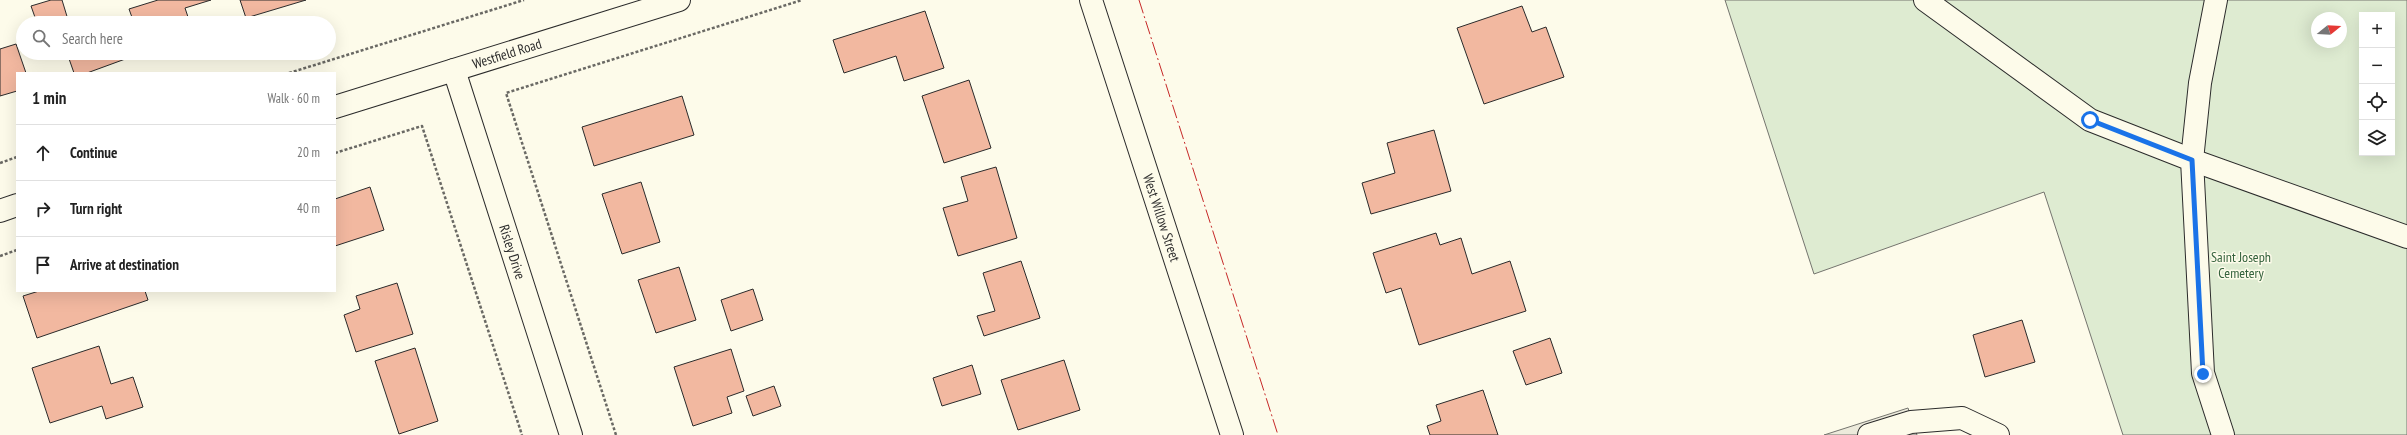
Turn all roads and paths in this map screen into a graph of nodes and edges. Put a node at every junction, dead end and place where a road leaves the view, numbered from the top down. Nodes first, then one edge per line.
1 (524, 0) edge
2 (679, 0) edge
3 (802, 0) edge
4 (1091, 0) edge
5 (1925, 0) edge
6 (2216, 0) edge
7 (336, 58) edge
8 (331, 60) edge
9 (454, 70) junction
10 (292, 72) edge
11 (336, 106) edge
12 (336, 153) edge
13 (16, 157) edge
14 (2192, 160) junction
15 (0, 163) edge
16 (16, 205) edge
17 (0, 211) edge
18 (2407, 237) edge
19 (16, 250) edge
20 (0, 256) edge
21 (522, 435) edge
22 (571, 435) edge
23 (616, 435) edge
24 (1232, 435) edge
25 (1869, 435) edge
26 (1998, 435) edge
27 (2223, 435) edge

1 - 7 path
2 - 9 street, Westfield Road
3 - 23 path
4 - 24 street, West Willow Street
5 - 14 street
6 - 14 street
8 - 10 path
9 - 11 street, Westfield Road
9 - 22 street, Risley Drive
12 - 21 path
13 - 15 path
14 - 18 street
14 - 27 street
16 - 17 street
19 - 20 path
25 - 26 street

